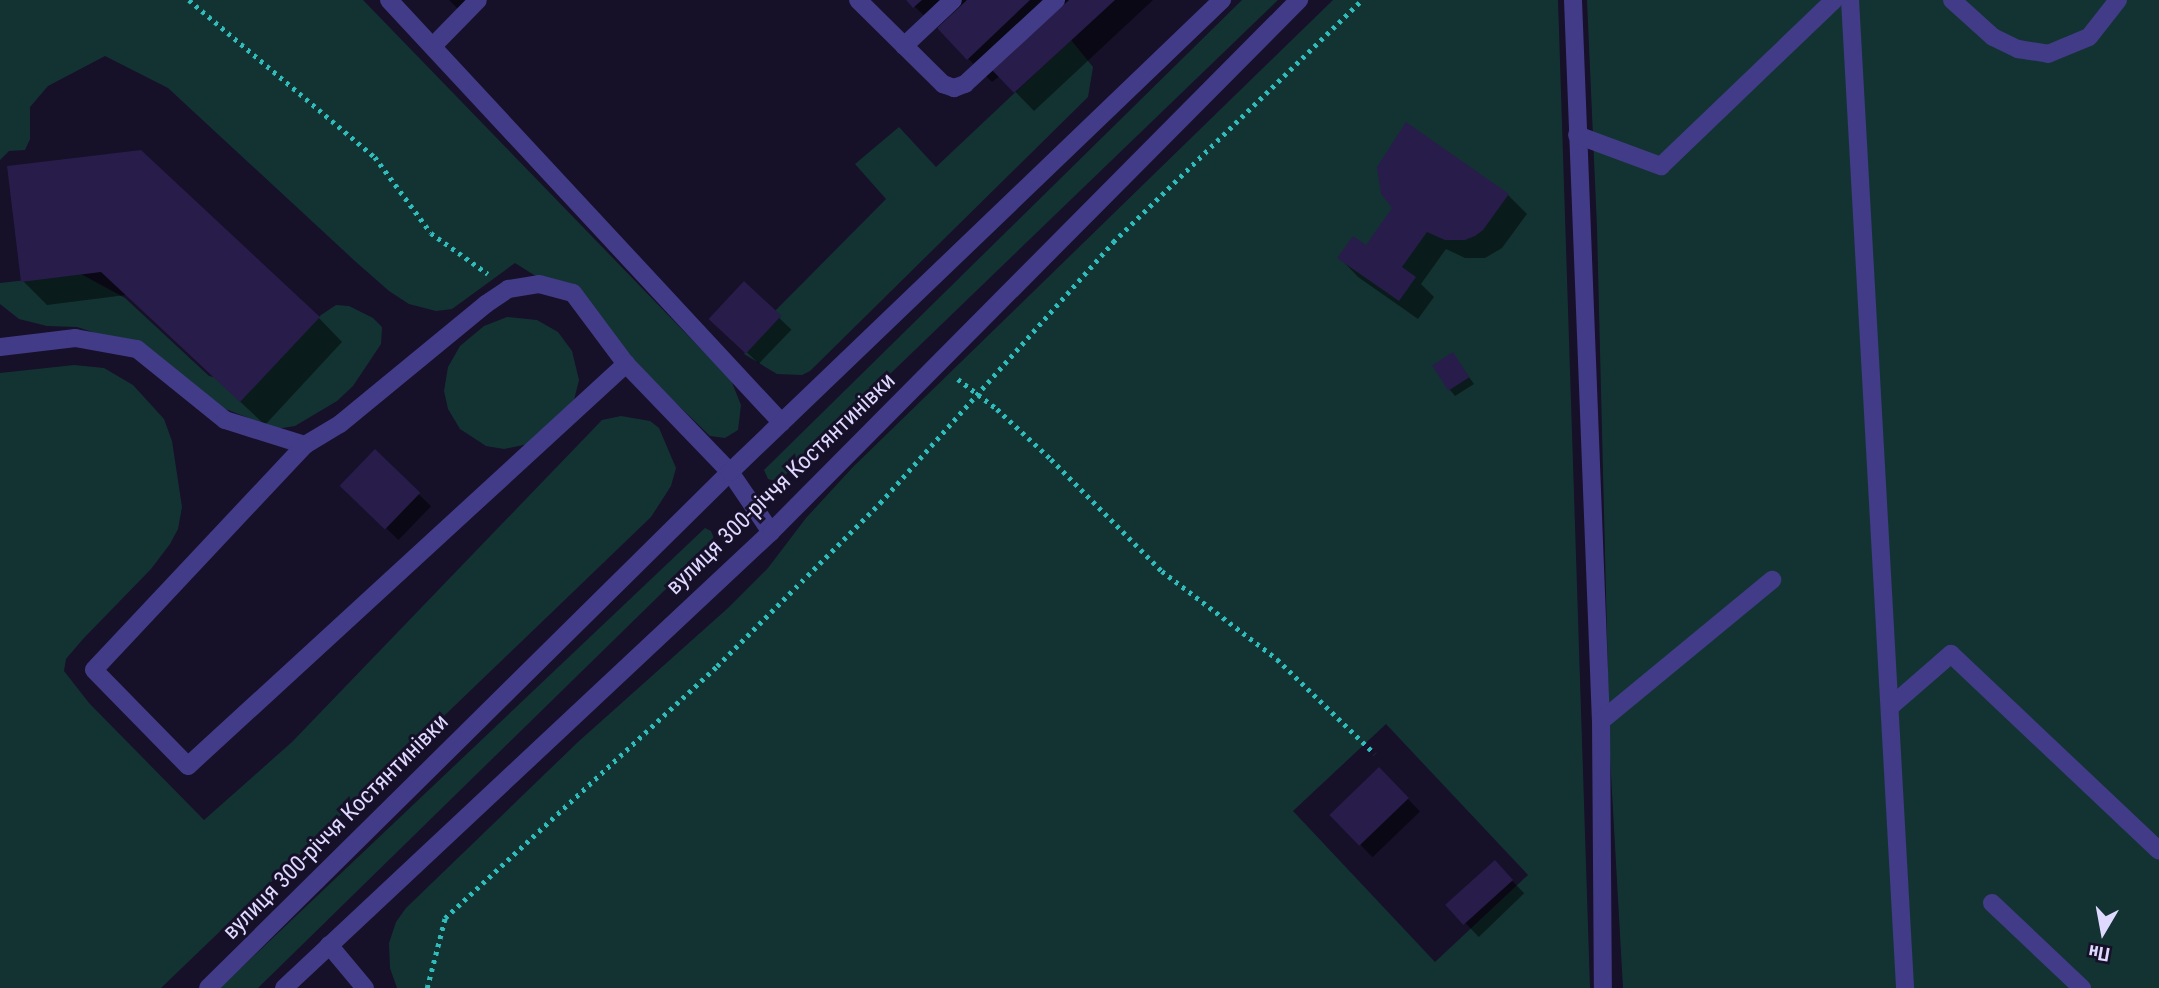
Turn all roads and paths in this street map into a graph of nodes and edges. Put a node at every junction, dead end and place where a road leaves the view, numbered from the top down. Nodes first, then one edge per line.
1 (189, 0) edge
2 (389, 0) edge
3 (478, 0) edge
4 (858, 0) edge
5 (953, 0) edge
6 (1056, 0) edge
7 (1222, 0) edge
8 (1299, 0) edge
9 (1362, 0) edge
10 (1573, 0) edge
11 (1834, 0) edge
12 (1850, 0) edge
13 (1952, 0) edge
14 (2118, 0) edge
15 (433, 46) junction
16 (904, 46) junction
17 (1577, 135) junction
18 (508, 289) junction
19 (0, 346) edge
20 (626, 364) junction
21 (938, 364) junction
22 (977, 394) junction
23 (782, 423) junction
24 (305, 445) junction
25 (730, 472) junction
26 (771, 532) junction
27 (1772, 580) dead end
28 (1890, 707) junction
29 (1601, 721) junction
30 (1374, 754) dead end
31 (2159, 851) edge
32 (1992, 903) dead end
33 (329, 945) junction
34 (208, 988) edge
35 (284, 988) edge
36 (365, 988) edge
37 (427, 988) edge
38 (1603, 988) edge
39 (1905, 988) edge
40 (2082, 988) edge

1 - 18 path
2 - 15 street
3 - 15 street
4 - 16 street
5 - 16 street
6 - 16 street
7 - 23 street, вулиця 300-річчя Костянтинівки
8 - 21 street, вулиця 300-річчя Костянтинівки
9 - 22 path
10 - 17 street
11 - 17 street
12 - 28 street
13 - 14 street
15 - 23 street
17 - 29 street
18 - 20 street
18 - 24 street
19 - 24 street
20 - 24 street
20 - 25 street
21 - 22 path
21 - 26 street, вулиця 300-річчя Костянтинівки
22 - 30 path
22 - 37 path
23 - 25 street, вулиця 300-річчя Костянтинівки
25 - 26 street
25 - 34 street, вулиця 300-річчя Костянтинівки
26 - 33 street, вулиця 300-річчя Костянтинівки
27 - 29 street
28 - 31 street
28 - 39 street
29 - 38 street
32 - 40 street
33 - 35 street, вулиця 300-річчя Костянтинівки
33 - 36 street

